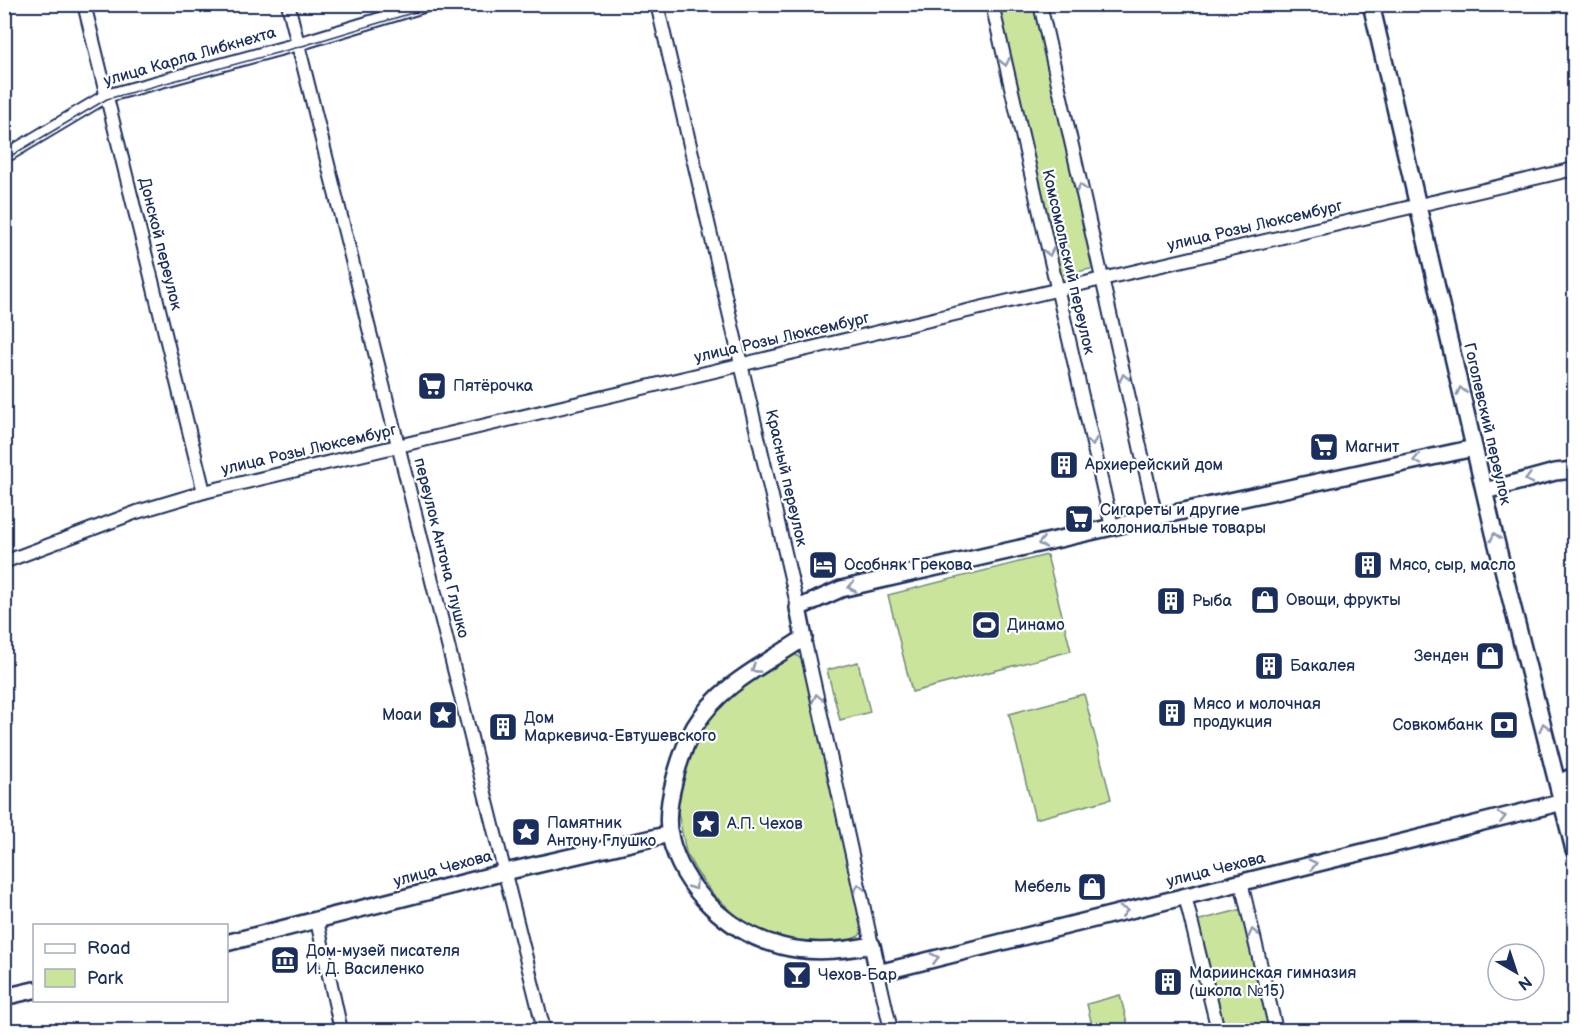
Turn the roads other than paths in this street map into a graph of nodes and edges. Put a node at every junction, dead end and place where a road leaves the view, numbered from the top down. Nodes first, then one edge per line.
1 (84, 4) edge
2 (288, 4) edge
3 (430, 4) edge
4 (657, 4) edge
5 (992, 4) edge
6 (1040, 4) edge
7 (1371, 4) edge
8 (298, 44) junction
9 (106, 96) junction
10 (4, 157) edge
11 (1575, 169) edge
12 (1418, 206) junction
13 (1102, 279) junction
14 (1057, 289) junction
15 (741, 364) junction
16 (399, 445) junction
17 (1474, 448) junction
18 (1575, 470) edge
19 (1485, 491) junction
20 (204, 492) junction
21 (1156, 517) junction
22 (1112, 527) junction
23 (4, 562) edge
24 (798, 608) junction
25 (804, 638) junction
26 (1575, 777) edge
27 (1558, 783) junction
28 (1563, 802) junction
29 (669, 834) junction
30 (1575, 850) edge
31 (505, 872) junction
32 (1241, 882) junction
33 (1185, 896) junction
34 (317, 921) junction
35 (228, 943) edge
36 (872, 945) junction
37 (878, 974) junction
38 (33, 990) edge
39 (4, 997) edge
40 (341, 1030) edge
41 (544, 1030) edge
42 (891, 1030) edge
43 (1218, 1030) edge
44 (1276, 1030) edge

1 - 9 street, Донской переулок
2 - 8 street, переулок Антона Глушко
3 - 8 street, улица Карла Либкнехта
4 - 15 street, Красный переулок
5 -> 14 street, Комсомольский переулок
13 -> 6 street, Комсомольский переулок
7 - 12 main road, Гоголевский переулок
8 - 9 street, улица Карла Либкнехта
8 - 16 street, переулок Антона Глушко
9 - 10 street, улица Карла Либкнехта
9 - 20 street, Донской переулок
11 - 12 street, улица Розы Люксембург
12 - 13 street, улица Розы Люксембург
17 -> 12 main road, Гоголевский переулок
13 - 14 street, улица Розы Люксембург
21 -> 13 street, Комсомольский переулок
14 - 15 street, улица Розы Люксембург
14 -> 22 street, Комсомольский переулок
15 - 16 street, улица Розы Люксембург
15 - 24 street, Красный переулок
16 - 20 street, улица Розы Люксембург
16 - 31 street, переулок Антона Глушко
17 - 19 main road, Гоголевский переулок
17 -> 21 main road
18 -> 19 main road
27 -> 19 main road, Гоголевский переулок
20 - 23 street, улица Розы Люксембург
21 - 22 main road
22 -> 24 main road
24 - 25 main road, Красный переулок
25 -> 29 main road
36 -> 25 street, Красный переулок
26 - 27 main road
27 - 28 main road, Гоголевский переулок
28 - 30 main road, Гоголевский переулок
32 -> 28 main road, улица Чехова
29 - 31 main road, улица Чехова
29 -> 36 main road
31 - 34 main road, улица Чехова
31 - 41 street, переулок Антона Глушко
32 - 33 main road, улица Чехова
44 -> 32 street
37 -> 33 main road, улица Чехова
33 - 43 street
34 - 35 main road, улица Чехова
34 - 40 street
36 - 37 main road, Красный переулок
37 - 42 street, Красный переулок
38 - 39 main road

